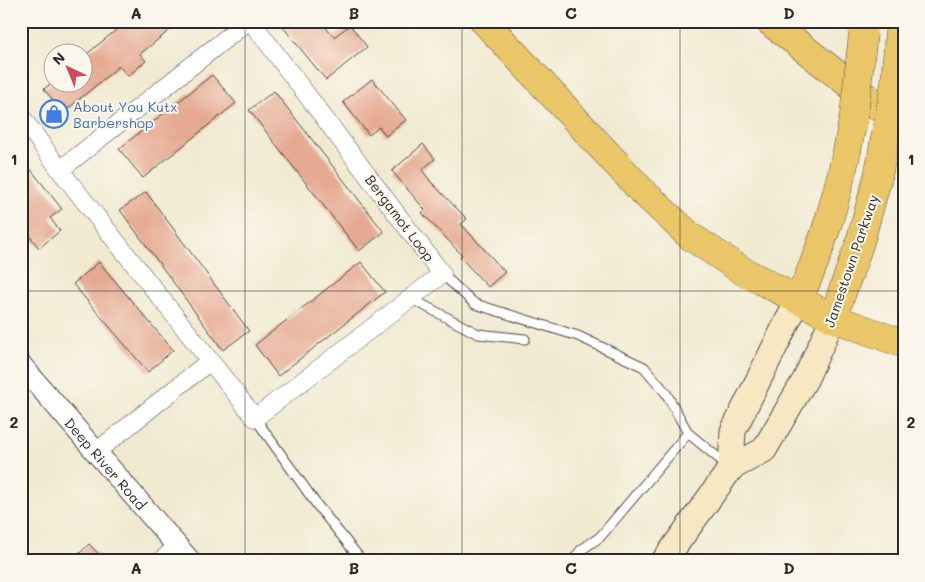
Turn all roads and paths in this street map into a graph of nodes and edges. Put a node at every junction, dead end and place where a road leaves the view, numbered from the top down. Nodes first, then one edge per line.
1 (249, 21) edge
2 (484, 21) edge
3 (769, 21) edge
4 (863, 21) edge
5 (902, 22) edge
6 (21, 116) edge
7 (904, 128) edge
8 (60, 170) junction
9 (442, 274) junction
10 (410, 298) junction
11 (798, 300) junction
12 (833, 318) junction
13 (525, 339) dead end
14 (904, 344) edge
15 (210, 361) junction
16 (21, 365) edge
17 (255, 418) junction
18 (688, 432) junction
19 (96, 452) junction
20 (731, 468) junction
21 (183, 553) edge
22 (361, 560) edge
23 (665, 560) edge
24 (161, 561) edge
25 (573, 561) edge

1 - 8 street
1 - 9 street, Bergamot Loop
2 - 11 main road
3 - 7 main road
4 - 11 main road, bridge
5 - 12 main road, Jamestown Parkway, bridge
6 - 8 street
8 - 15 street
9 - 10 street, Bergamot Loop
9 - 18 lane
10 - 13 lane
10 - 17 street, Bergamot Loop
11 - 12 main road
11 - 20 main road
12 - 14 main road
12 - 20 main road, Jamestown Parkway
15 - 17 street
15 - 19 street
16 - 19 street, Deep River Road
17 - 22 lane
18 - 20 lane
18 - 25 lane
19 - 21 street, Deep River Road
20 - 23 main road, Jamestown Parkway
21 - 24 street

